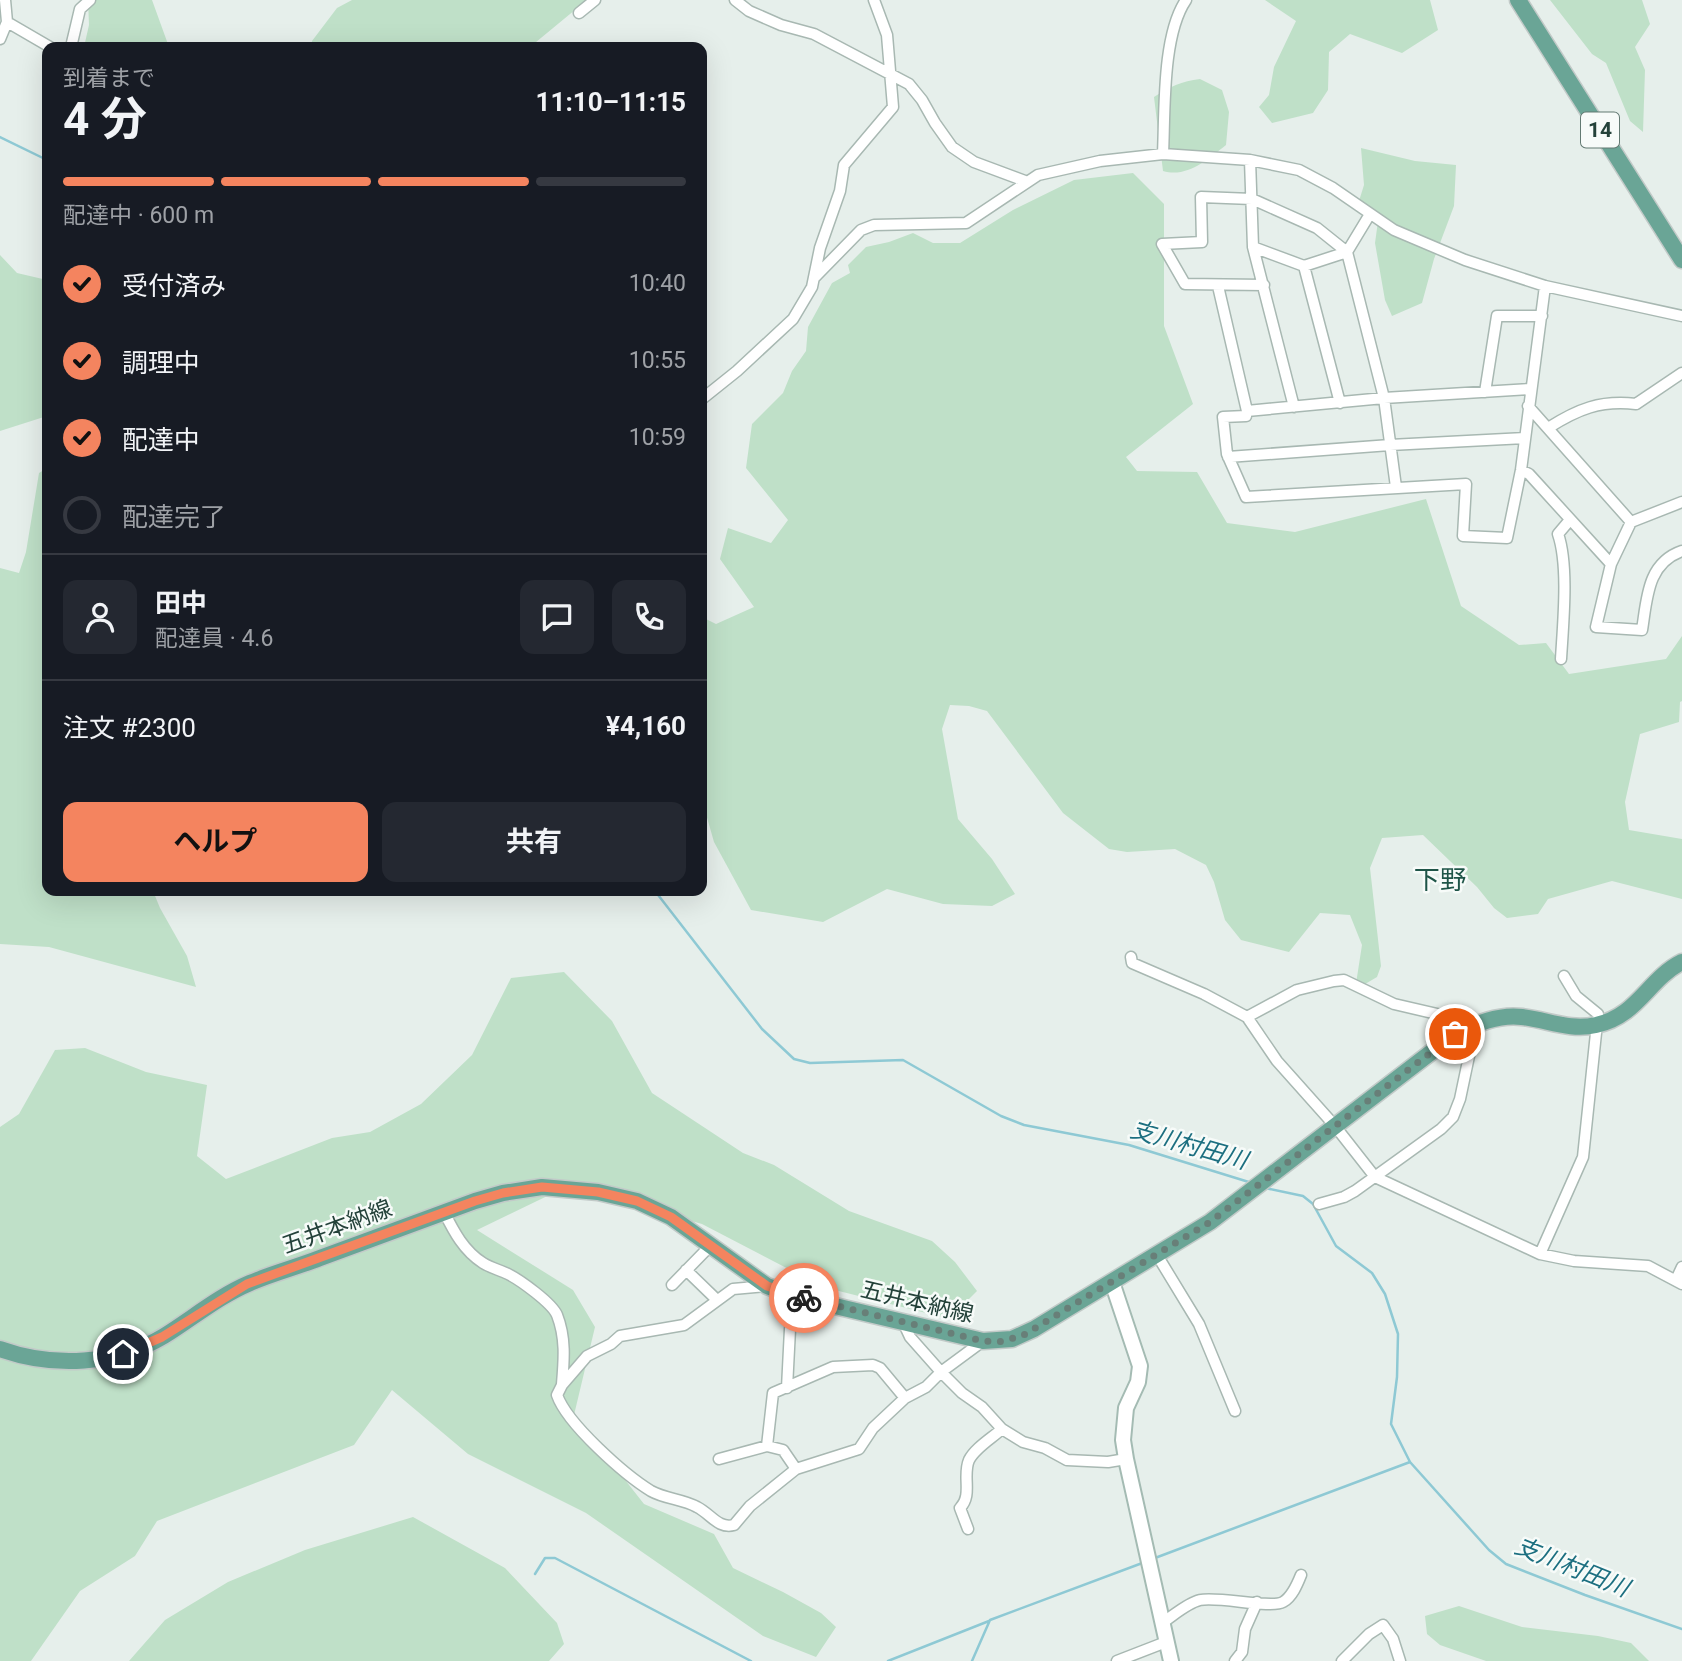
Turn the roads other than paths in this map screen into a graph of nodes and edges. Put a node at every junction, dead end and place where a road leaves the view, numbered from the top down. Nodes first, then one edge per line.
1 (5, 0) edge
2 (90, 0) edge
3 (596, 0) edge
4 (735, 0) edge
5 (874, 0) edge
6 (1186, 0) edge
7 (1518, 0) edge
8 (579, 13) dead end
9 (7, 22) junction
10 (0, 39) edge
11 (42, 42) edge
12 (72, 42) edge
13 (890, 74) junction
14 (1163, 154) junction
15 (1251, 160) junction
16 (1024, 181) junction
17 (1252, 199) junction
18 (1370, 214) junction
19 (1253, 247) junction
20 (1347, 253) junction
21 (1682, 260) edge
22 (1304, 266) junction
23 (815, 277) junction
24 (1264, 285) junction
25 (1545, 285) junction
26 (1218, 286) junction
27 (1542, 316) junction
28 (1682, 316) edge
29 (1682, 373) edge
30 (1530, 389) junction
31 (1485, 392) junction
32 (707, 395) edge
33 (1384, 398) junction
34 (1340, 402) junction
35 (1528, 406) junction
36 (1294, 407) junction
37 (1247, 411) junction
38 (1548, 428) junction
39 (1525, 438) junction
40 (1390, 445) junction
41 (1228, 457) junction
42 (1521, 470) junction
43 (1396, 487) junction
44 (1682, 502) edge
45 (1569, 521) junction
46 (1630, 522) junction
47 (1682, 551) edge
48 (1611, 564) junction
49 (1561, 659) dead end
50 (1131, 957) dead end
51 (1682, 962) edge
52 (1564, 976) dead end
53 (1247, 1017) junction
54 (1476, 1023) junction
55 (1597, 1025) junction
56 (1335, 1126) junction
57 (1375, 1177) junction
58 (1319, 1204) dead end
59 (444, 1212) junction
60 (711, 1245) junction
61 (1540, 1254) junction
62 (1157, 1255) junction
63 (1682, 1266) edge
64 (686, 1270) junction
65 (1112, 1282) junction
66 (1679, 1282) edge
67 (672, 1285) dead end
68 (767, 1286) junction
69 (797, 1297) junction
70 (717, 1300) junction
71 (904, 1322) junction
72 (983, 1341) junction
73 (0, 1349) edge
74 (941, 1372) junction
75 (562, 1384) junction
76 (787, 1388) junction
77 (905, 1398) junction
78 (1235, 1411) dead end
79 (1002, 1429) junction
80 (767, 1446) junction
81 (719, 1459) dead end
82 (1126, 1459) junction
83 (796, 1469) junction
84 (968, 1529) dead end
85 (1301, 1575) dead end
86 (1257, 1602) junction
87 (1162, 1623) junction
88 (1166, 1642) junction
89 (1117, 1661) edge
90 (1171, 1661) edge
91 (1235, 1661) edge
92 (1342, 1661) edge
93 (1400, 1661) edge

1 - 9 street
2 - 12 street
3 - 8 street
4 - 13 street
5 - 13 street
6 - 14 street
7 - 21 main road, 14
9 - 10 street
9 - 11 street
13 - 16 street
13 - 23 street
14 - 15 street
14 - 16 street
15 - 17 street
15 - 18 street
16 - 23 street
17 - 19 street
17 - 20 street
17 - 26 street
18 - 20 street
18 - 25 street
19 - 22 street
19 - 24 street
20 - 22 street
20 - 33 street
22 - 34 street
23 - 32 street
24 - 26 street
24 - 36 street
25 - 27 street
25 - 28 street
26 - 37 street
27 - 30 street
27 - 31 street
29 - 38 street
30 - 31 street
30 - 35 street
31 - 33 street
33 - 34 street
33 - 40 street
34 - 36 street
35 - 38 street
35 - 39 street
36 - 37 street
37 - 41 street
38 - 46 street
39 - 40 street
39 - 42 street
40 - 41 street
40 - 43 street
41 - 43 street
42 - 43 street
42 - 45 street
44 - 46 street
45 - 48 street
45 - 49 street
46 - 48 street
47 - 48 street
50 - 53 street
51 - 55 main road, 五井本納線
52 - 55 street
53 - 54 street
53 - 56 street
54 - 55 main road, 五井本納線
54 - 56 main road, 五井本納線
54 - 57 street
55 - 61 street
56 - 57 street
56 - 62 main road, 五井本納線
57 - 58 street
57 - 61 street
59 - 60 main road, 五井本納線
59 - 73 main road, 五井本納線
59 - 75 street
60 - 64 street
60 - 68 main road, 五井本納線
61 - 66 street
62 - 65 main road, 五井本納線
62 - 78 street
63 - 66 street
64 - 67 street
64 - 70 street
65 - 72 main road, 五井本納線
65 - 82 main road
68 - 69 main road, 五井本納線
68 - 70 street
69 - 71 main road, 五井本納線
69 - 76 street
70 - 75 street
71 - 72 main road, 五井本納線
71 - 74 street
72 - 74 street
74 - 77 street
74 - 79 street
75 - 83 street
76 - 77 street
76 - 80 street
77 - 83 street
79 - 82 street
79 - 84 street
80 - 81 street
80 - 83 street
82 - 87 main road
85 - 86 street
86 - 87 street
86 - 91 street
87 - 88 main road
88 - 89 street
88 - 90 main road
92 - 93 street

